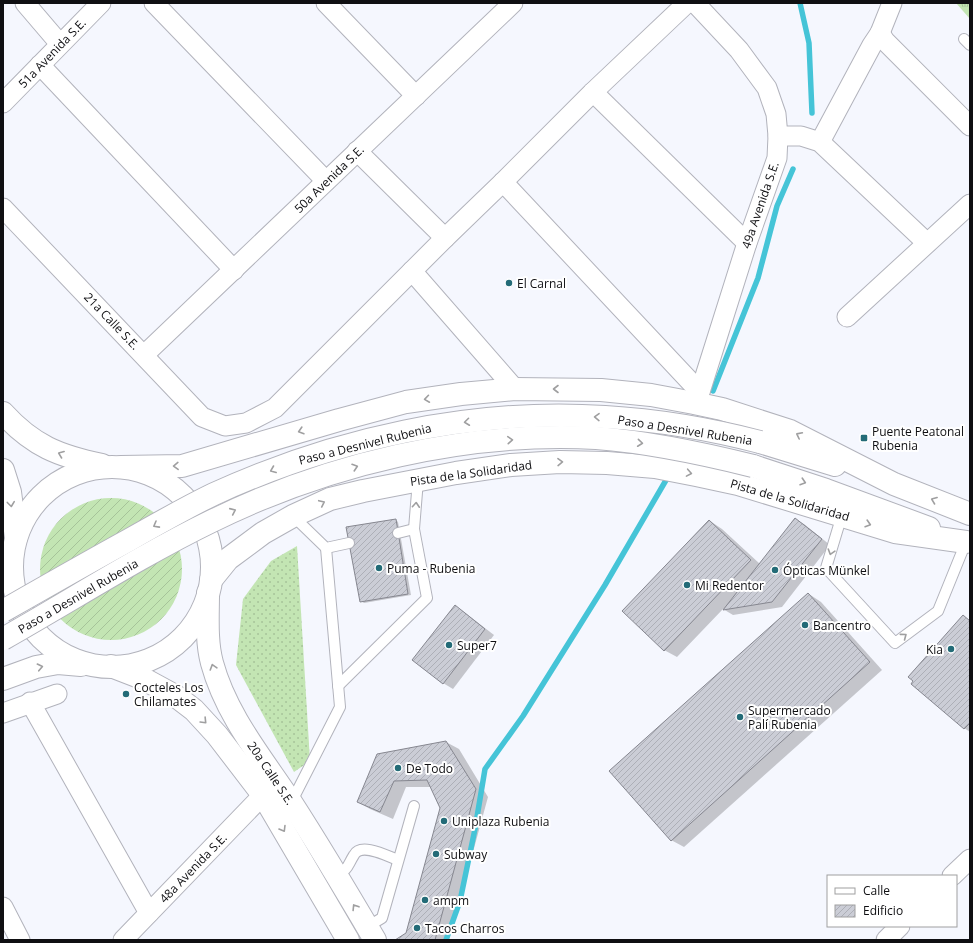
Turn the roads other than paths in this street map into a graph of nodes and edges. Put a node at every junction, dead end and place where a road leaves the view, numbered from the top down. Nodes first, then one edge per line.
1 (25, 3) edge
2 (101, 3) edge
3 (154, 3) edge
4 (326, 3) edge
5 (687, 3) edge
6 (695, 3) edge
7 (892, 3) edge
8 (507, 5) edge
9 (880, 33) junction
10 (60, 44) junction
11 (40, 65) junction
12 (593, 92) junction
13 (416, 96) junction
14 (3, 103) edge
15 (970, 126) edge
16 (778, 136) junction
17 (820, 142) junction
18 (357, 152) junction
19 (326, 181) junction
20 (503, 182) junction
21 (970, 204) edge
22 (3, 208) edge
23 (445, 238) junction
24 (927, 242) junction
25 (747, 243) junction
26 (234, 270) junction
27 (412, 271) junction
28 (847, 317) dead end
29 (144, 355) junction
30 (515, 389) junction
31 (697, 397) junction
32 (3, 413) edge
33 (753, 466) joint
34 (117, 467) junction
35 (3, 470) edge
36 (884, 479) junction
37 (418, 480) junction
38 (970, 514) edge
39 (842, 515) junction
40 (293, 516) junction
41 (414, 530) junction
42 (398, 533) dead end
43 (349, 543) dead end
44 (968, 543) edge
45 (11, 548) edge
46 (326, 548) junction
47 (210, 587) junction
48 (3, 611) edge
49 (3, 639) edge
50 (109, 666) junction
51 (3, 679) edge
52 (338, 686) junction
53 (57, 694) dead end
54 (30, 702) junction
55 (3, 713) edge
56 (263, 795) junction
57 (291, 803) junction
58 (414, 806) dead end
59 (970, 859) edge
60 (398, 860) junction
61 (953, 875) edge
62 (336, 876) junction
63 (3, 907) edge
64 (149, 913) junction
65 (899, 927) edge
66 (371, 934) edge
67 (20, 940) edge
68 (123, 940) edge
69 (348, 940) edge
70 (886, 940) edge

1 - 10 street
2 - 10 street, 51a Avenida S.E.
3 - 19 street
4 - 13 street
5 - 12 street
6 - 16 street, 49a Avenida S.E.
7 - 9 street
8 - 13 street, 50a Avenida S.E.
9 - 15 street
9 - 17 street
10 - 11 street, 51a Avenida S.E.
11 - 14 street, 51a Avenida S.E.
11 - 26 street
12 - 20 street
12 - 25 street
13 - 18 street, 50a Avenida S.E.
16 - 17 street
16 - 25 street, 49a Avenida S.E.
17 - 24 street
18 - 19 street, 50a Avenida S.E.
18 - 23 street
19 - 26 street, 50a Avenida S.E.
20 - 23 street
20 - 31 street
21 - 24 street
22 - 29 street, 21a Calle S.E.
23 - 27 street
24 - 28 street
25 - 31 street, 49a Avenida S.E.
26 - 29 street, 50a Avenida S.E.
27 - 29 street, 21a Calle S.E.
27 - 30 street
31 -> 30 main road
30 -> 34 main road
36 -> 31 main road
34 -> 32 main road
33 -> 44 main road, Pista de la Solidaridad
49 -> 33 main road, Paso a Desnivel Rubenia, bridge
34 - 45 main road
34 - 47 main road, 20a Calle S.E.
35 -> 45 main road
38 -> 36 main road
36 -> 48 main road, Paso a Desnivel Rubenia, bridge
37 -> 39 main road, Pista de la Solidaridad
40 -> 37 main road, Pista de la Solidaridad
41 -> 37 lane
39 -> 44 main road, Pista de la Solidaridad
39 -> 44 lane
40 - 46 lane
40 - 47 main road, Pista de la Solidaridad
41 - 42 lane
41 - 52 lane
43 - 46 lane
45 - 50 main road
46 - 52 lane
47 - 50 main road
57 -> 47 main road, 20a Calle S.E.
51 -> 50 main road
50 -> 56 main road, 20a Calle S.E.
52 - 57 lane
53 - 54 street
54 - 55 street
54 - 64 street
56 - 64 street, 48a Avenida S.E.
56 -> 69 main road, 20a Calle S.E.
57 - 62 main road, 20a Calle S.E.
58 - 60 lane
59 - 61 street
60 - 62 lane
60 - 66 lane
66 -> 62 main road, 20a Calle S.E.
63 - 67 street
64 - 68 street, 48a Avenida S.E.
65 - 70 street

